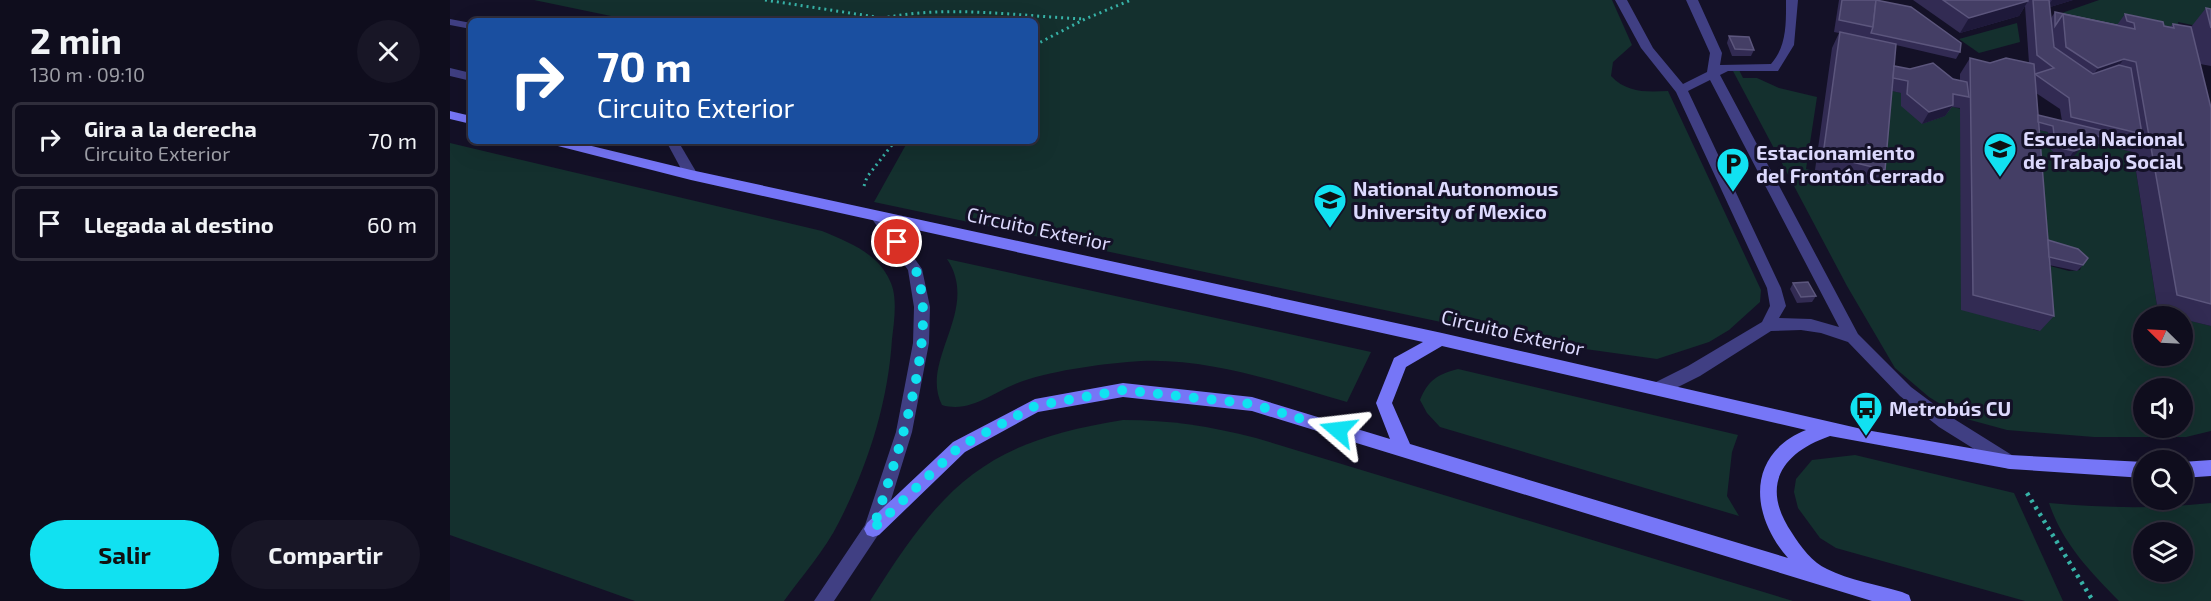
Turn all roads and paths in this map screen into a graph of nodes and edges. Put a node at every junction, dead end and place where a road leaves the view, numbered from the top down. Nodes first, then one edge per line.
1 (765, 0) edge
2 (1131, 0) edge
3 (1621, 0) edge
4 (1692, 0) edge
5 (1792, 0) edge
6 (877, 18) joint
7 (1085, 19) junction
8 (450, 22) edge
9 (468, 25) edge
10 (1038, 43) edge
11 (450, 72) edge
12 (1713, 74) junction
13 (468, 76) edge
14 (1681, 90) junction
15 (450, 115) edge
16 (468, 119) edge
17 (566, 144) edge
18 (674, 144) edge
19 (893, 144) edge
20 (691, 175) junction
21 (876, 216) junction
22 (1767, 326) junction
23 (1853, 338) junction
24 (1442, 339) junction
25 (1660, 387) junction
26 (1829, 429) junction
27 (1403, 449) junction
28 (2010, 462) junction
29 (2211, 468) edge
30 (2133, 469) edge
31 (2193, 469) edge
32 (2027, 493) dead end
33 (873, 529) junction
34 (1827, 580) junction
35 (823, 601) edge
36 (1902, 601) edge
37 (2093, 601) edge

1 - 6 path
2 - 7 path
3 - 14 street
4 - 12 street
5 - 12 street
6 - 7 path
7 - 10 path
8 - 9 street
11 - 13 street
12 - 14 street
12 - 23 street
14 - 22 street
15 - 16 street
17 - 20 street, Circuito Exterior
18 - 20 street
19 - 21 path
20 - 21 street, Circuito Exterior
21 - 24 street, Circuito Exterior
21 - 33 street
22 - 23 street
22 - 25 street
23 - 28 street
24 - 25 street, Circuito Exterior
24 - 27 street
25 - 26 street, Circuito Exterior
26 - 28 street, Circuito Exterior
26 - 34 street
27 - 33 street
27 - 34 street
28 - 30 street, Circuito Exterior
29 - 31 street
32 - 37 path
33 - 35 street
34 - 36 street

